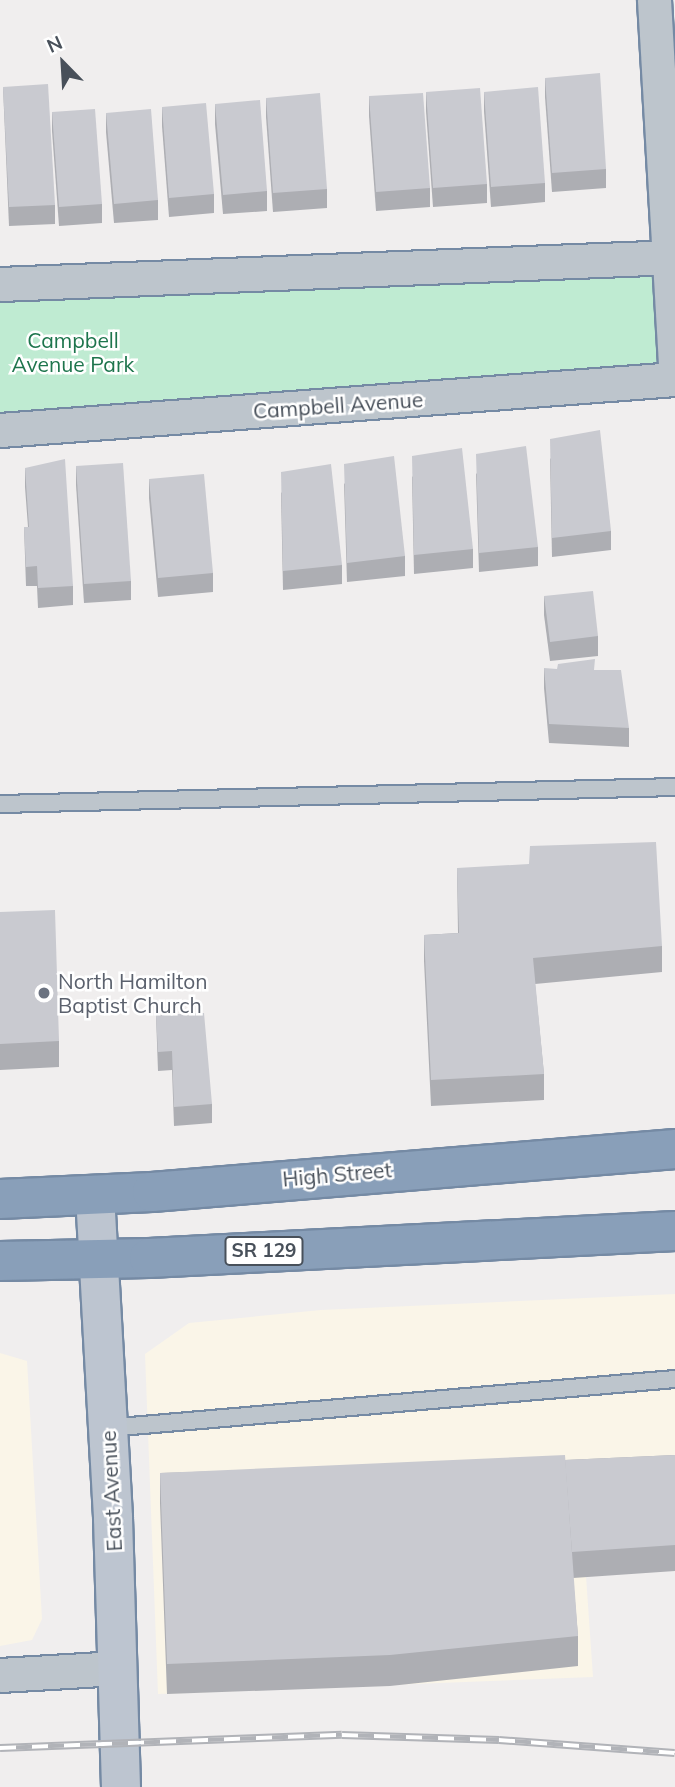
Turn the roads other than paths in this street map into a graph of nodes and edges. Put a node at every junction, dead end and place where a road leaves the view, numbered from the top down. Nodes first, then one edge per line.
1 (654, 0) edge
2 (671, 257) edge
3 (0, 284) edge
4 (675, 365) edge
5 (675, 379) edge
6 (0, 430) edge
7 (675, 787) edge
8 (0, 804) edge
9 (675, 1149) edge
10 (95, 1195) junction
11 (0, 1199) edge
12 (675, 1231) edge
13 (98, 1259) junction
14 (0, 1261) edge
15 (675, 1379) edge
16 (108, 1428) junction
17 (117, 1668) junction
18 (0, 1675) edge
19 (121, 1787) edge

1 - 2 street
2 - 3 street
2 - 4 street
5 - 6 street, Campbell Avenue
7 - 8 lane
9 - 10 highway, High Street
10 - 11 highway, High Street
10 - 13 street, East Avenue
12 - 13 highway, SR 129
13 - 14 highway, SR 129
13 - 16 street, East Avenue
15 - 16 lane
16 - 17 street, East Avenue
17 - 18 street
17 - 19 street, East Avenue

